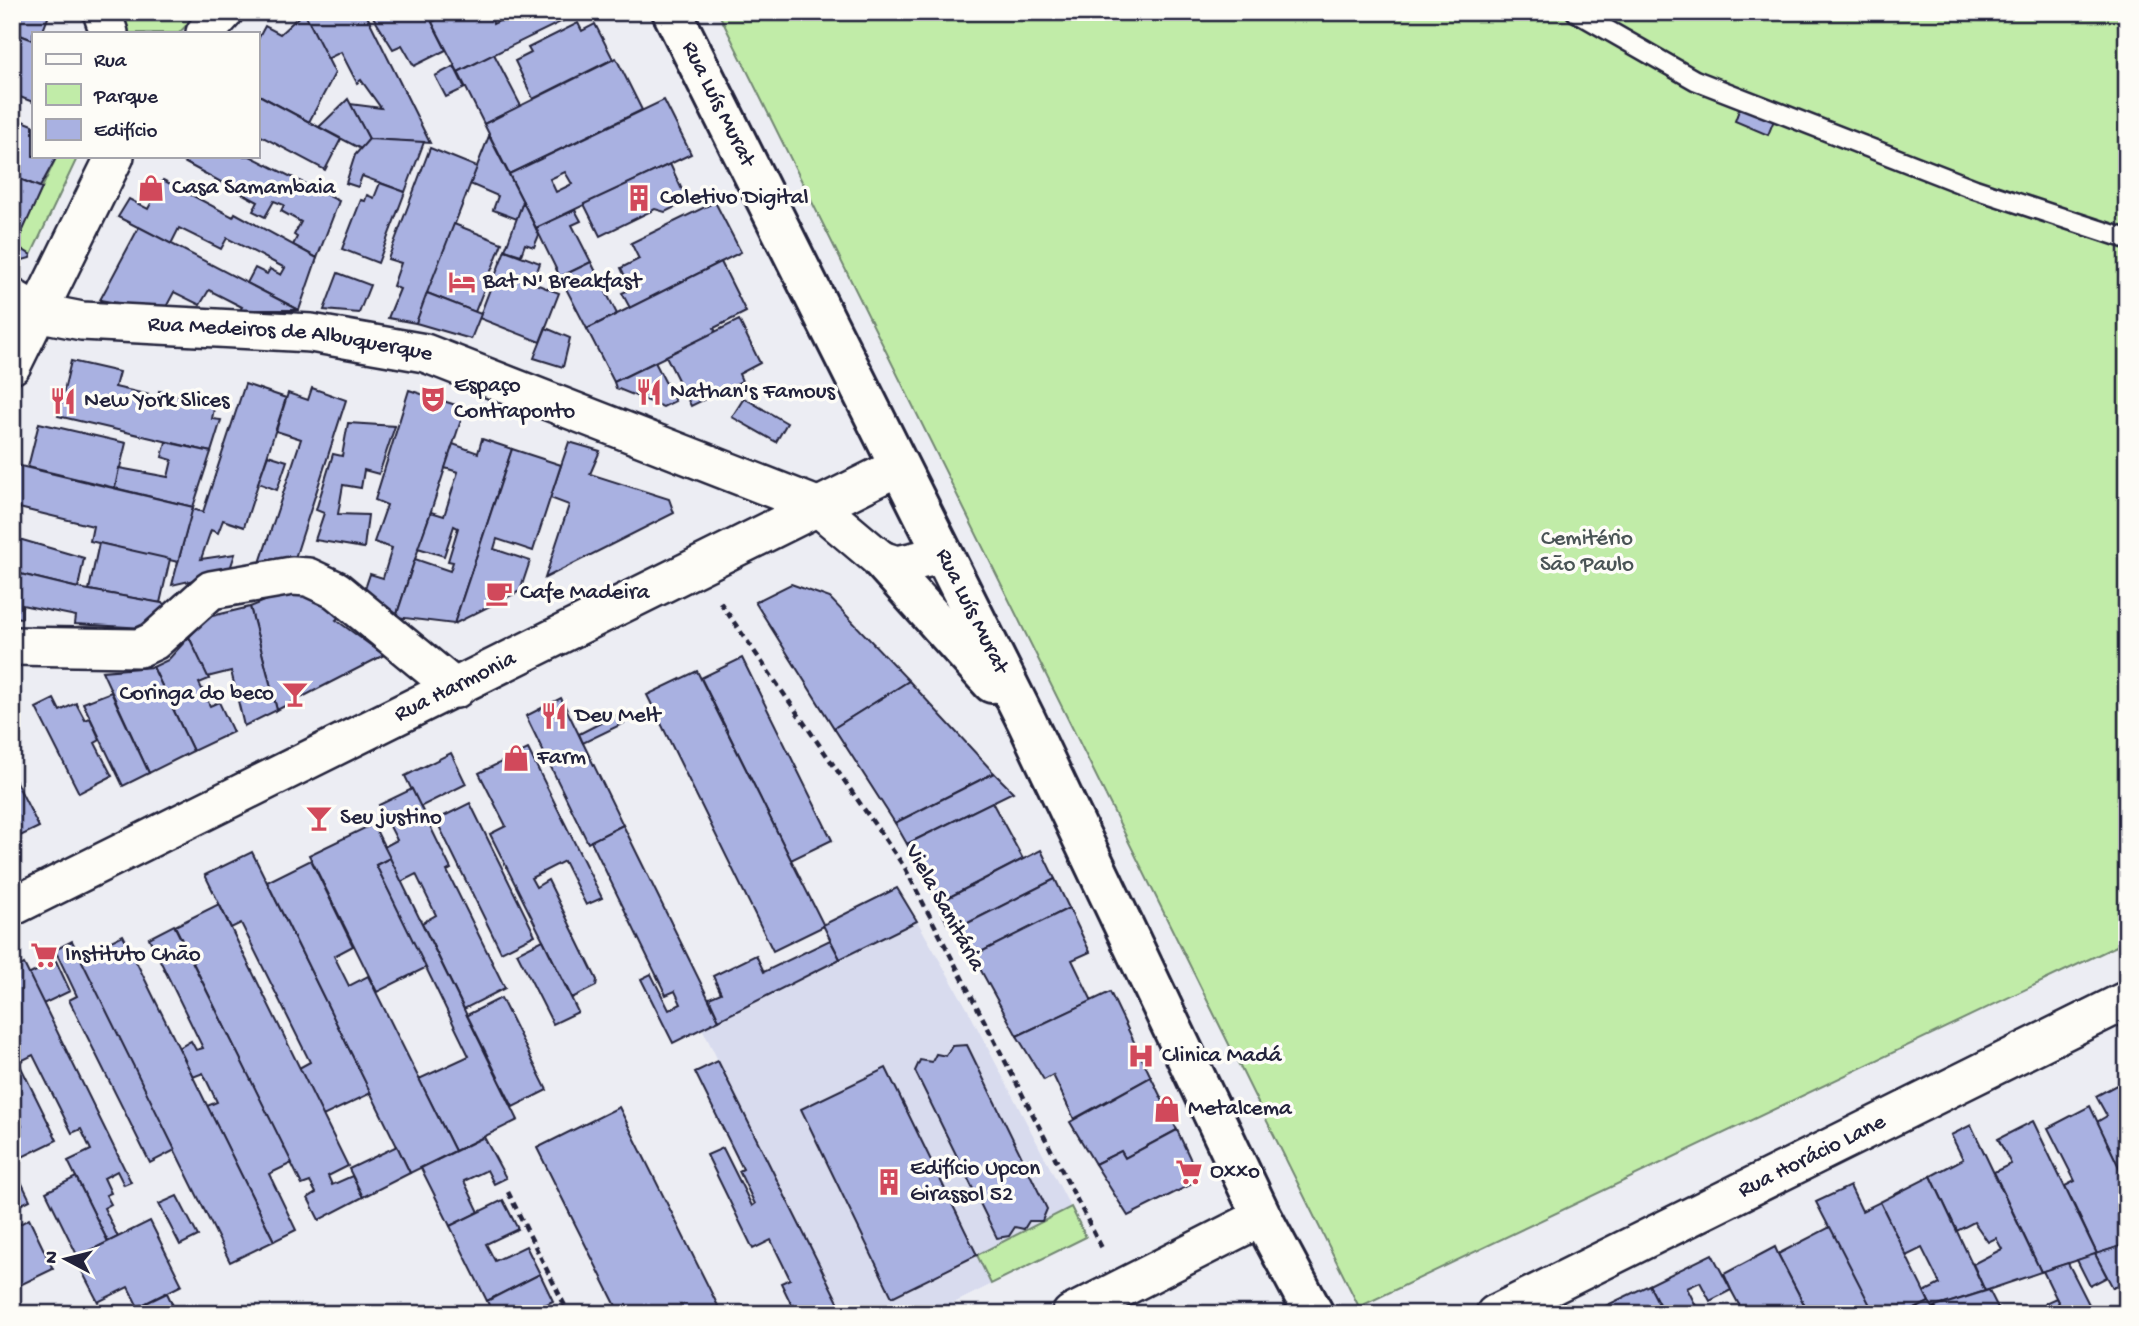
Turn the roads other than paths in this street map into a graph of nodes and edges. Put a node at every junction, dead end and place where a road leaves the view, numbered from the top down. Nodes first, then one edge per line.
1 (102, 12) edge
2 (224, 12) edge
3 (672, 12) edge
4 (1576, 12) edge
5 (109, 32) edge
6 (206, 32) edge
7 (114, 158) edge
8 (2127, 239) edge
9 (24, 305) edge
10 (12, 365) edge
11 (898, 467) junction
12 (817, 506) junction
13 (942, 555) junction
14 (881, 560) junction
15 (12, 646) edge
16 (456, 689) junction
17 (1026, 720) junction
18 (12, 907) edge
19 (2127, 1000) edge
20 (1262, 1217) junction
21 (1071, 1314) edge
22 (1314, 1314) edge
23 (1495, 1314) edge

1 - 5 street
2 - 6 street
3 - 11 street, Rua Luís Murat
4 - 8 lane
7 - 9 street
9 - 10 street
9 - 12 street, Rua Medeiros de Albuquerque
11 - 12 street, Rua Harmonia
11 - 13 street, Rua Luís Murat
12 - 14 street, Rua Medeiros de Albuquerque
12 - 16 street, Rua Harmonia
13 - 14 street
13 - 17 street, Rua Luís Murat
14 - 17 street
15 - 16 street
16 - 18 street, Rua Harmonia
17 - 20 street, Rua Luís Murat
19 - 23 street, Rua Horácio Lane
20 - 21 street
20 - 22 street, Rua Luís Murat

